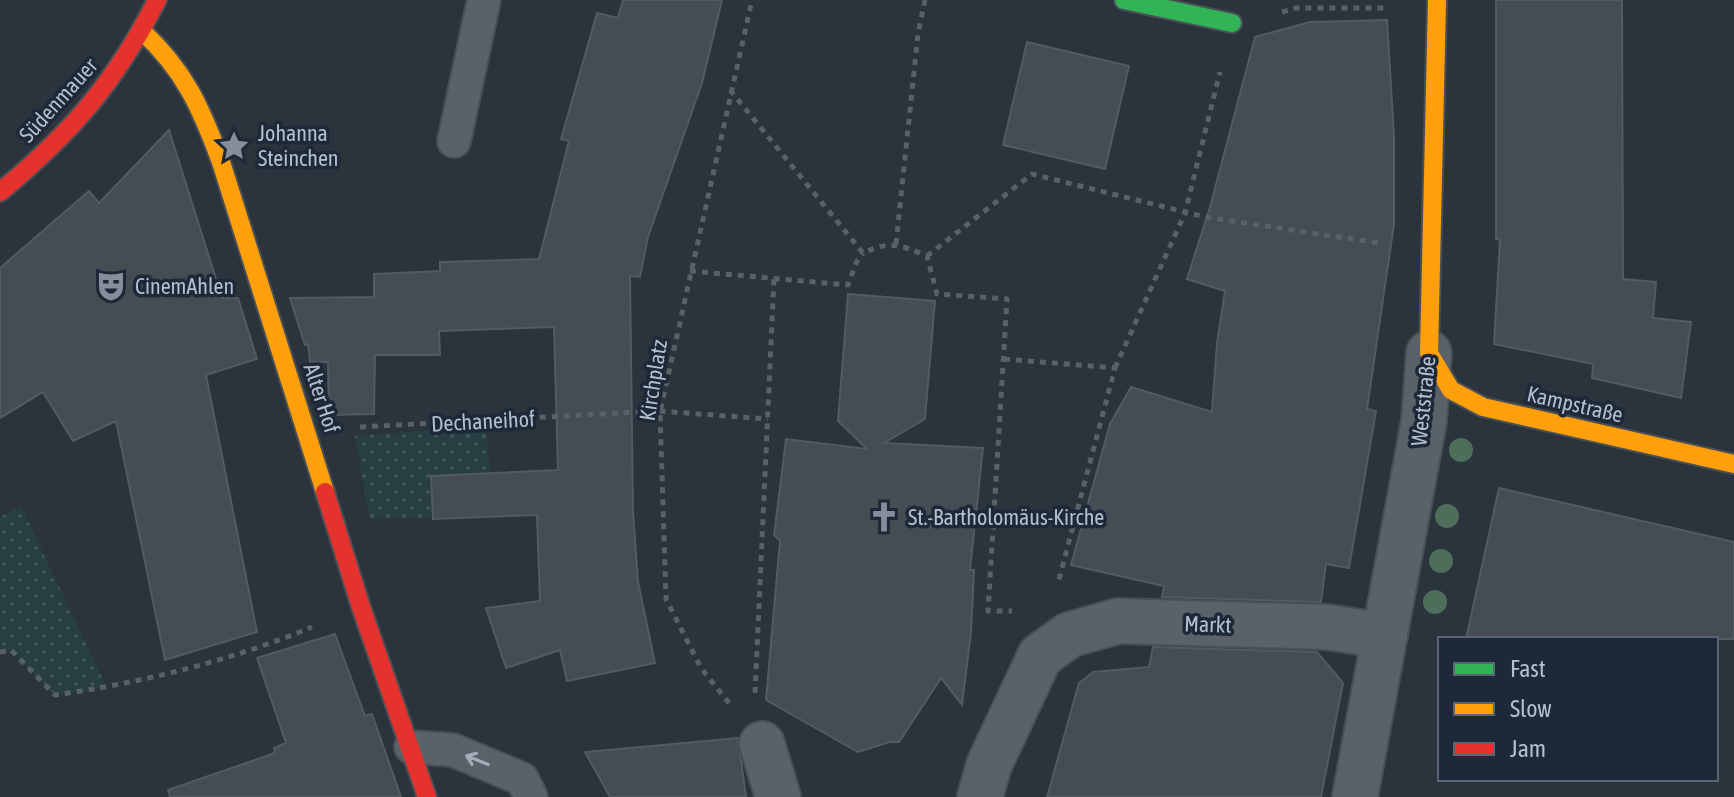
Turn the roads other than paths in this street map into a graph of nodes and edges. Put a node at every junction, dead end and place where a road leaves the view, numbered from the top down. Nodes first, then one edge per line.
1 (157, 0) edge
2 (484, 0) edge
3 (1124, 0) edge
4 (1437, 4) edge
5 (1232, 23) road end
6 (142, 31) junction
7 (454, 141) dead end
8 (0, 192) edge
9 (1429, 353) junction
10 (1734, 464) edge
11 (1051, 609) road end
12 (1385, 636) junction
13 (1040, 656) junction
14 (758, 739) road end
15 (411, 747) junction
16 (427, 797) edge
17 (531, 797) edge
18 (778, 797) edge
19 (980, 797) edge
20 (1355, 797) edge

1 - 6 street, Südenmauer
2 - 7 lane
3 - 5 street
4 - 9 street, Weststraße
6 - 8 street, Südenmauer
6 - 15 street, Alter Hof
9 - 10 street, Kampstraße
9 - 12 street, Weststraße
11 - 13 street
12 - 13 street, Markt
12 - 20 street, Weststraße
13 - 19 street
14 - 18 street
15 - 16 street, Alter Hof
17 -> 15 lane

